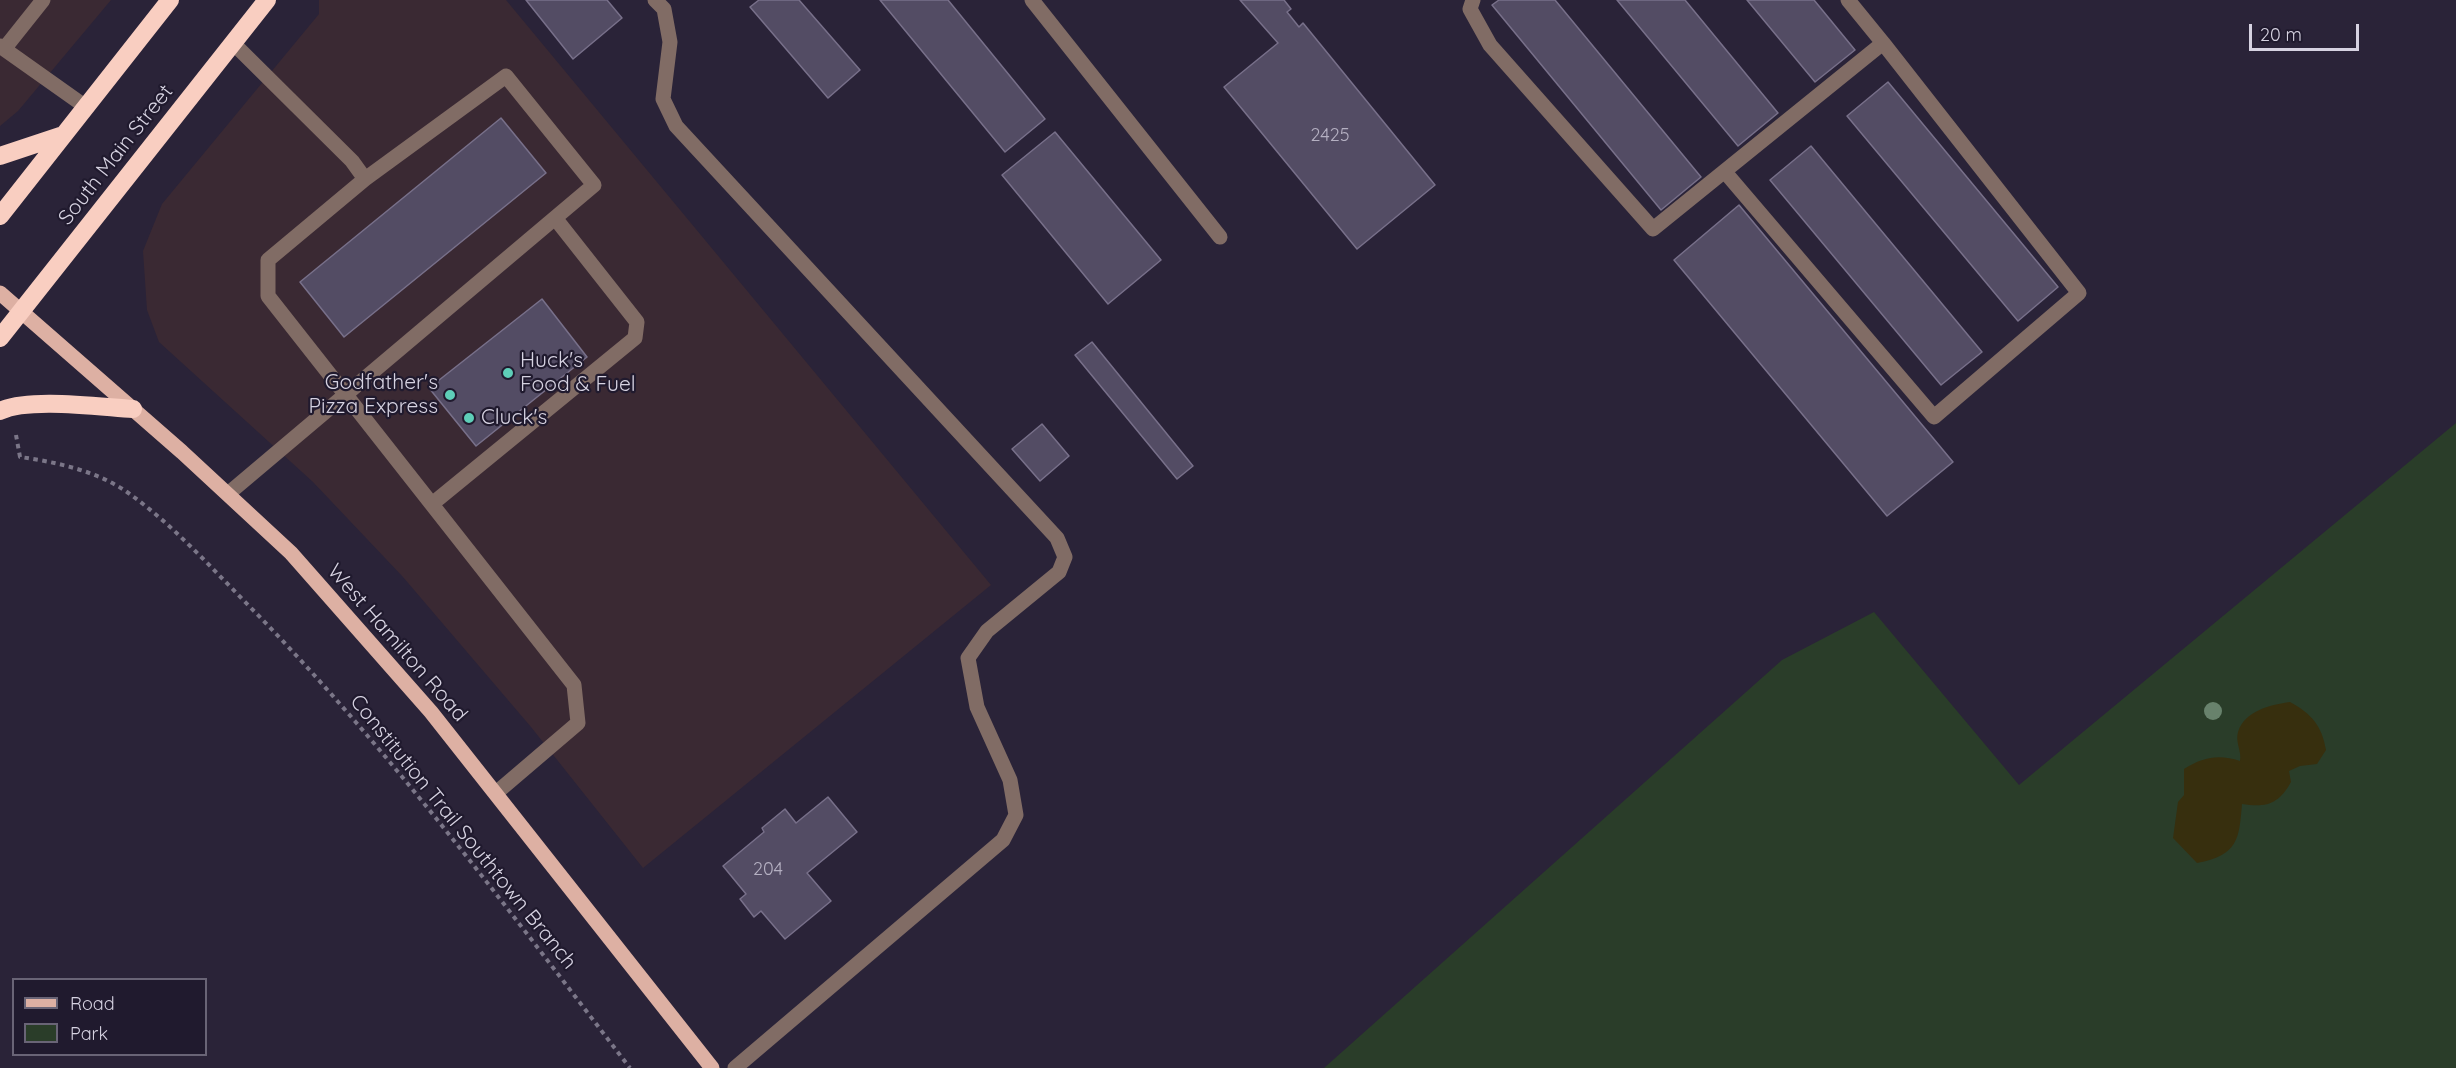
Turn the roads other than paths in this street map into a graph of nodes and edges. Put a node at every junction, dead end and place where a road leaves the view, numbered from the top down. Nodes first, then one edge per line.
1 (43, 0) edge
2 (170, 0) edge
3 (267, 0) edge
4 (655, 0) edge
5 (1032, 0) edge
6 (1473, 0) edge
7 (1848, 0) edge
8 (233, 43) junction
9 (1883, 43) junction
10 (2, 48) edge
11 (86, 107) junction
12 (63, 135) junction
13 (0, 156) edge
14 (1725, 172) junction
15 (365, 179) junction
16 (0, 216) edge
17 (555, 218) junction
18 (1220, 237) dead end
19 (0, 293) edge
20 (21, 311) junction
21 (0, 338) edge
22 (345, 394) junction
23 (134, 409) junction
24 (0, 411) edge
25 (229, 493) junction
26 (432, 504) junction
27 (496, 793) junction
28 (712, 1068) edge
29 (735, 1068) edge

1 - 10 lane
2 - 11 highway
3 - 8 highway, South Main Street
4 - 29 lane
5 - 18 lane
6 - 14 lane
7 - 9 lane
8 - 15 lane
8 - 20 highway, South Main Street
9 - 14 lane
9 - 14 lane
10 - 11 lane
11 - 12 highway
12 - 13 highway
12 - 16 highway
15 - 17 lane
15 - 22 lane
17 - 22 lane
17 - 26 lane
19 - 20 main road, West Hamilton Road
20 - 21 highway, South Main Street
20 - 23 main road, West Hamilton Road
22 - 25 lane
22 - 26 lane
23 - 24 highway
23 - 25 main road, West Hamilton Road
25 - 27 main road, West Hamilton Road
26 - 27 lane
27 - 28 main road, West Hamilton Road

